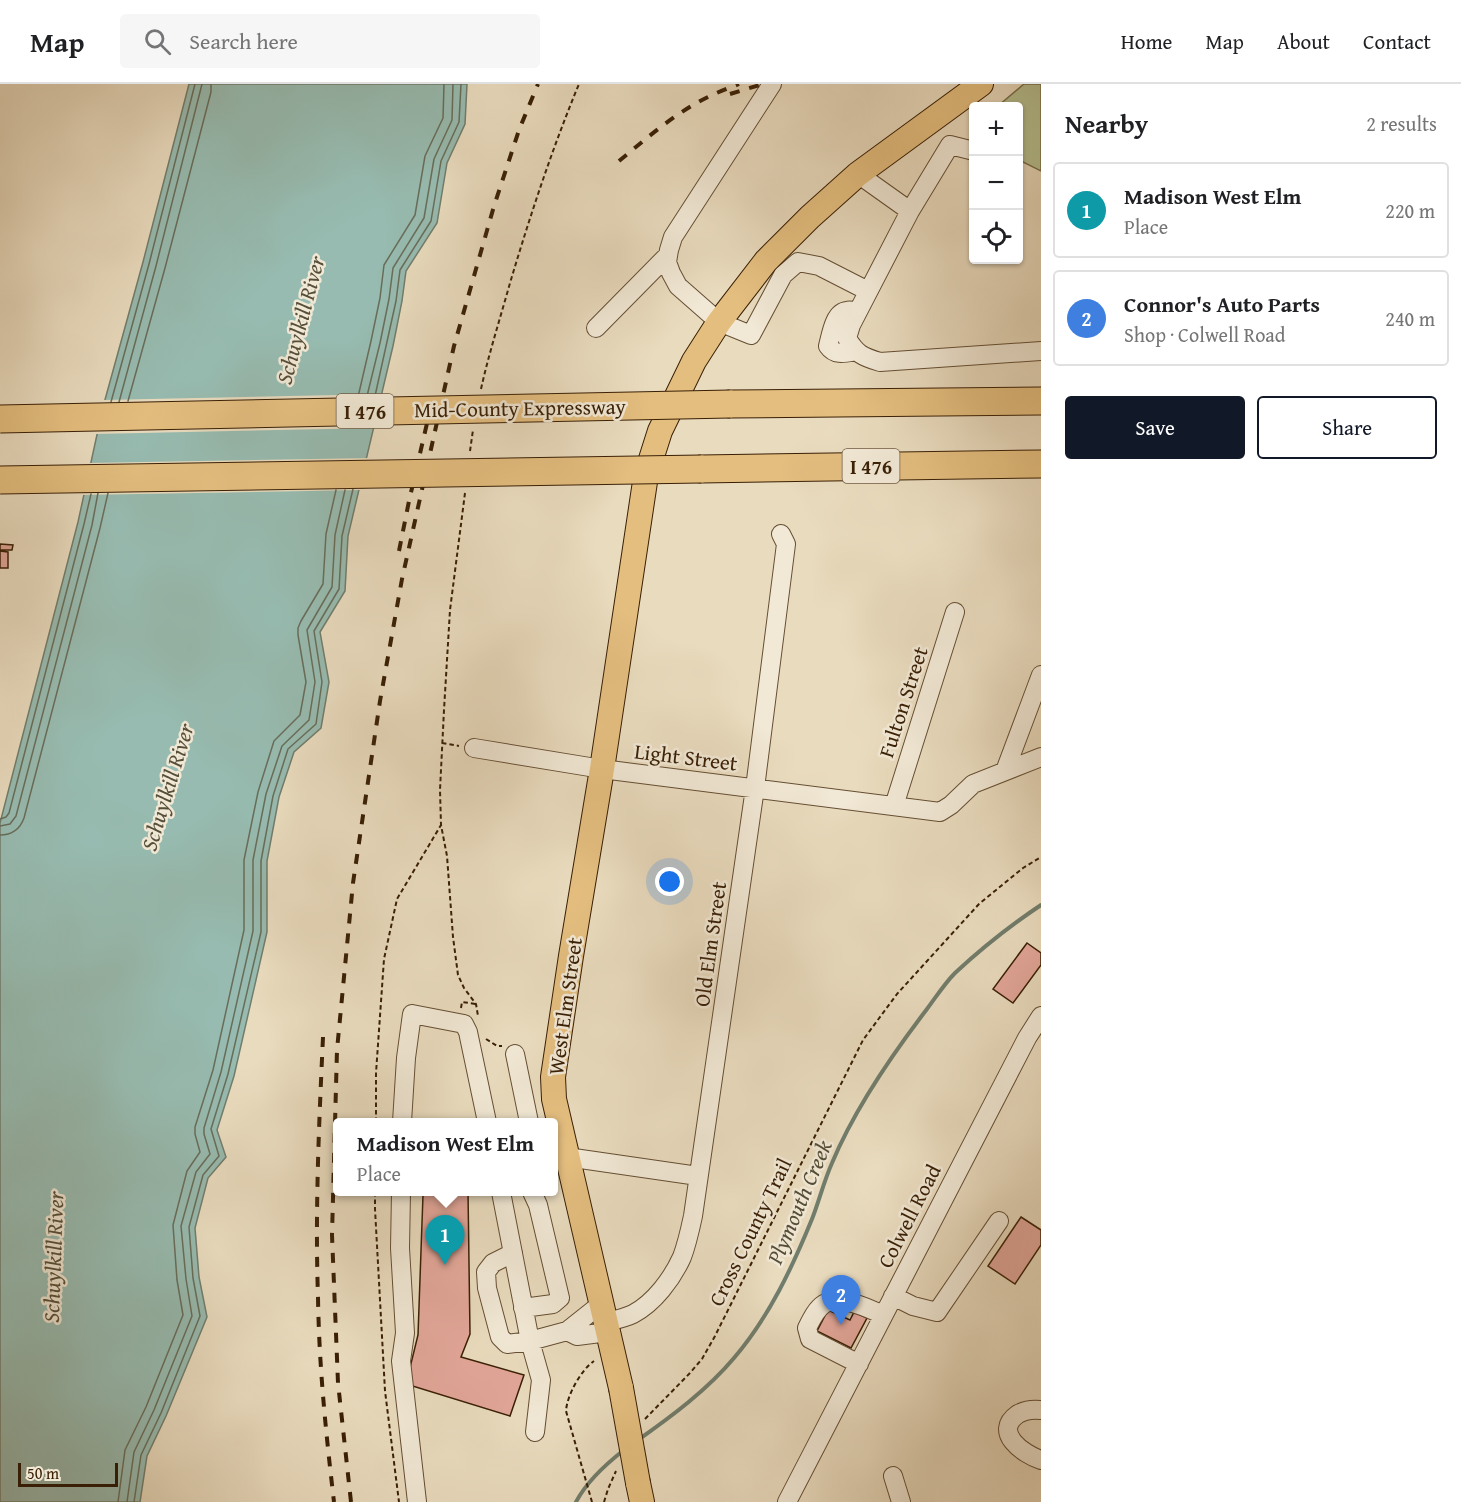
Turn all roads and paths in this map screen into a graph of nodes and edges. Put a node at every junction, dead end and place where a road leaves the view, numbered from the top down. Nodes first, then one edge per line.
1 (579, 84) edge
2 (772, 84) edge
3 (981, 84) edge
4 (969, 150) edge
5 (858, 174) junction
6 (910, 211) junction
7 (668, 255) junction
8 (868, 291) junction
9 (719, 322) junction
10 (596, 328) dead end
11 (1041, 351) edge
12 (481, 391) dead end
13 (1041, 401) edge
14 (0, 419) edge
15 (475, 422) dead end
16 (470, 454) dead end
17 (1041, 464) edge
18 (0, 480) edge
19 (466, 487) dead end
20 (781, 534) dead end
21 (955, 612) dead end
22 (1041, 675) edge
23 (474, 748) dead end
24 (1041, 757) edge
25 (602, 769) junction
26 (1005, 771) junction
27 (755, 788) junction
28 (894, 806) junction
29 (441, 825) junction
30 (1041, 857) edge
31 (1040, 1020) edge
32 (468, 1032) junction
33 (515, 1054) dead end
34 (376, 1118) edge
35 (402, 1118) edge
36 (486, 1118) edge
37 (529, 1118) edge
38 (556, 1118) edge
39 (558, 1137) edge
40 (560, 1156) edge
41 (698, 1176) junction
42 (375, 1196) edge
43 (401, 1196) edge
44 (504, 1196) edge
45 (534, 1196) edge
46 (999, 1221) dead end
47 (513, 1253) junction
48 (893, 1296) junction
49 (523, 1308) junction
50 (884, 1315) junction
51 (605, 1319) junction
52 (567, 1331) junction
53 (530, 1341) junction
54 (597, 1360) dead end
55 (859, 1364) junction
56 (1041, 1410) edge
57 (638, 1425) dead end
58 (536, 1432) dead end
59 (1041, 1460) edge
60 (893, 1476) dead end
61 (608, 1489) dead end
62 (640, 1493) edge
63 (399, 1502) edge
64 (417, 1502) edge
65 (592, 1502) edge
66 (604, 1502) edge
67 (787, 1502) edge
68 (901, 1502) edge

1 - 12 path
2 - 7 street
3 - 5 main road, West Elm Street
4 - 6 street
5 - 6 street
5 - 9 main road, West Elm Street
6 - 8 street
7 - 9 street
7 - 10 street
8 - 9 street
8 - 11 street
9 - 25 main road, West Elm Street
13 - 14 highway, Mid-County Expressway / I 476, bridge
15 - 16 path
17 - 18 highway, I 476, bridge
19 - 29 path
20 - 27 street, Old Elm Street
21 - 28 street, Fulton Street
22 - 26 street
23 - 25 street, Light Street
24 - 26 street, Light Street
25 - 27 street, Light Street
25 - 38 main road, West Elm Street
26 - 28 street, Light Street
27 - 28 street, Light Street
27 - 41 street, Old Elm Street
29 - 32 path
29 - 34 path
30 - 57 path, Cross County Trail
31 - 48 street, Colwell Road
32 - 35 street
32 - 36 street
33 - 37 street
39 - 40 main road, West Elm Street
40 - 41 street
40 - 51 main road, West Elm Street
41 - 51 street, Old Elm Street
42 - 63 path
43 - 64 street
44 - 47 street
45 - 49 street
46 - 48 street
47 - 49 street
47 - 53 street
48 - 50 street, Colwell Road
49 - 53 street
50 - 55 street, Colwell Road
50 - 55 street
51 - 52 street
51 - 52 street
51 - 62 main road, West Elm Street, bridge
52 - 53 street
53 - 58 street
54 - 65 path
55 - 67 street, Colwell Road
56 - 59 street
60 - 68 street
61 - 66 path

